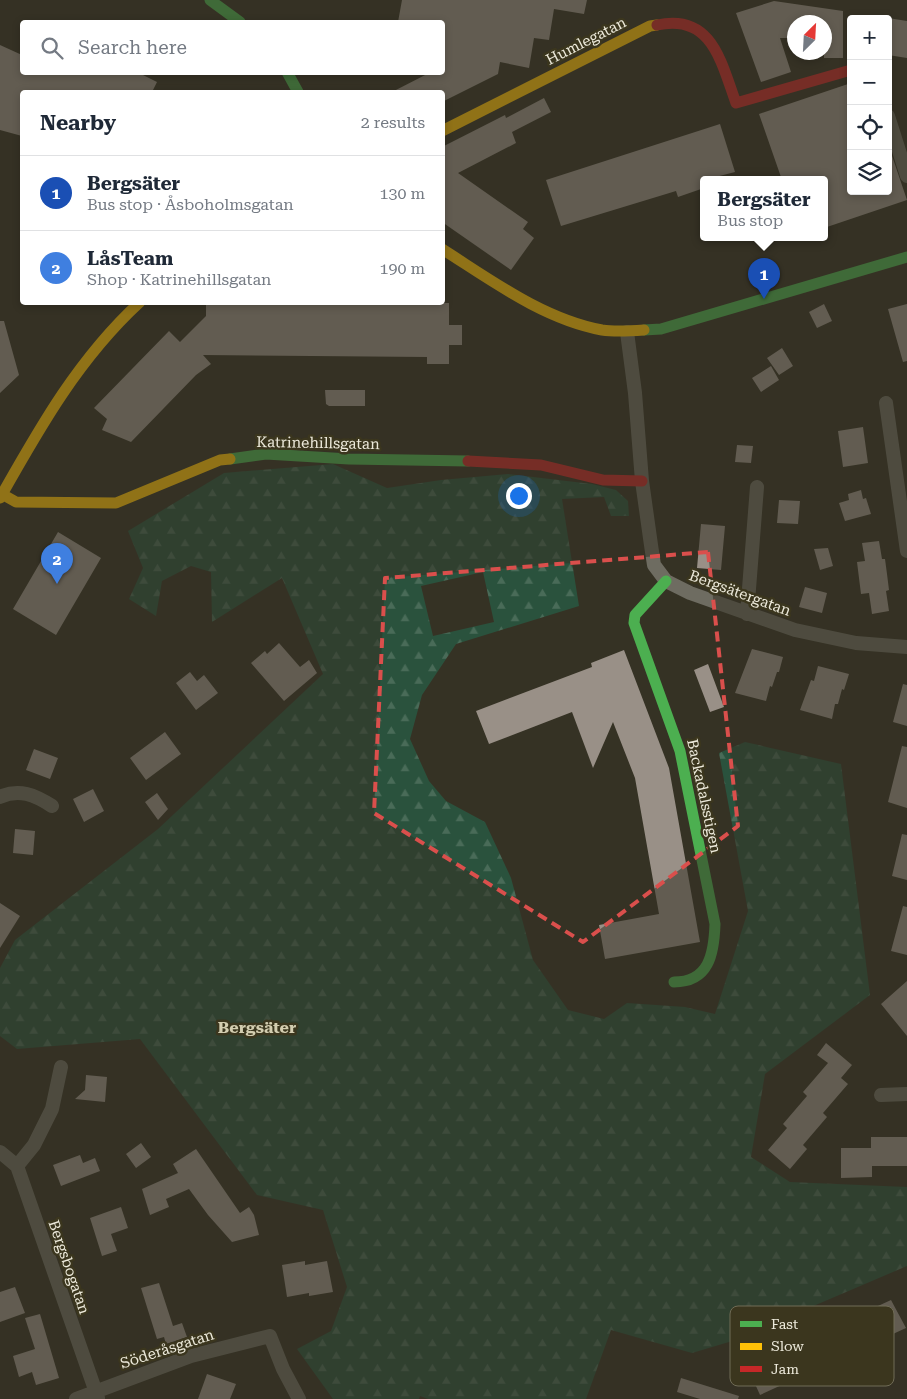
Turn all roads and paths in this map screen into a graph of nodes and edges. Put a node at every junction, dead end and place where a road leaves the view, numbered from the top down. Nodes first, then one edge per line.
1 (210, 0) edge
2 (237, 20) edge
3 (847, 71) edge
4 (289, 75) edge
5 (297, 90) edge
6 (445, 129) edge
7 (892, 129) edge
8 (907, 176) edge
9 (445, 251) edge
10 (907, 257) edge
11 (136, 305) edge
12 (627, 332) junction
13 (886, 403) dead end
14 (642, 482) junction
15 (758, 487) dead end
16 (1, 495) edge
17 (907, 551) edge
18 (666, 581) junction
19 (747, 614) junction
20 (907, 647) edge
21 (0, 797) edge
22 (52, 806) dead end
23 (674, 982) dead end
24 (61, 1066) dead end
25 (907, 1094) edge
26 (881, 1095) dead end
27 (0, 1152) edge
28 (17, 1166) junction
29 (97, 1395) edge
30 (76, 1399) edge
31 (299, 1399) edge

1 - 2 street
3 - 6 street, Humlegatan
4 - 5 street
7 - 8 street
9 - 12 street
10 - 12 street
11 - 16 street
12 - 14 street, Bergsätergatan
13 - 17 street
14 - 16 street, Katrinehillsgatan
14 - 18 street, Bergsätergatan
15 - 19 street
18 - 19 street, Bergsätergatan
18 - 23 street, Backadalsstigen
19 - 20 street, Bergsätergatan
21 - 22 street
24 - 28 street
25 - 26 street
27 - 28 street
28 - 29 street, Bergsbogatan
29 - 30 street, Söderåsgatan
29 - 31 street, Söderåsgatan

